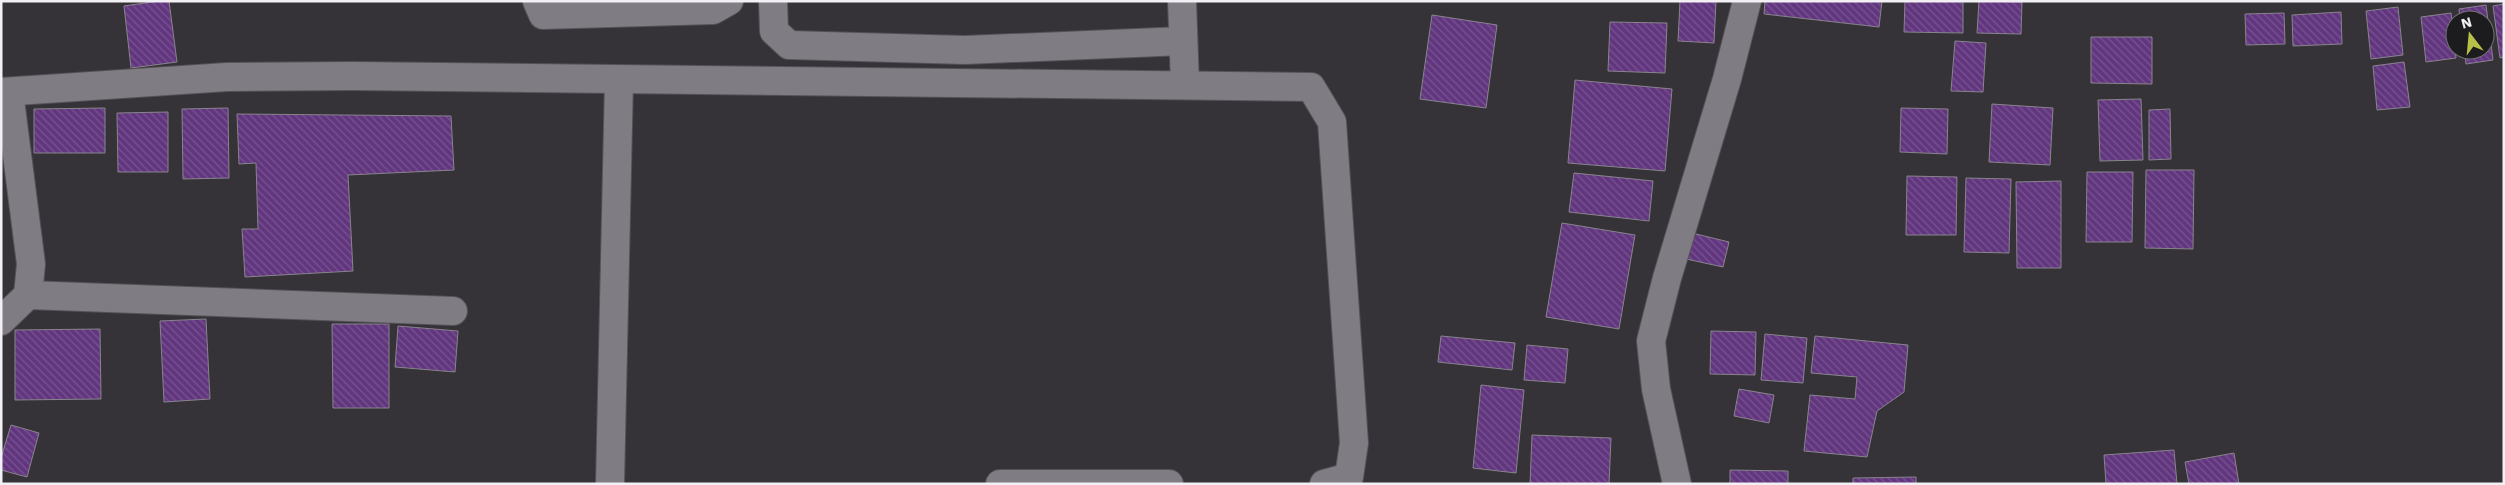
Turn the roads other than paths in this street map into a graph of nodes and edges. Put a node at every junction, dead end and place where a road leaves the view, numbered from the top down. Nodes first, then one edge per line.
1 (537, 1) edge
2 (729, 1) edge
3 (773, 1) edge
4 (1182, 1) edge
5 (1747, 1) edge
6 (1183, 41) junction
7 (619, 80) junction
8 (1186, 85) junction
9 (5, 92) edge
10 (28, 295) junction
11 (453, 310) dead end
12 (1, 321) edge
13 (610, 484) edge
14 (1000, 484) edge
15 (1169, 484) edge
16 (1324, 484) edge
17 (1677, 484) edge

1 - 2 street
3 - 6 street
4 - 6 street
5 - 17 street
6 - 8 street
7 - 8 street
7 - 9 street
7 - 13 street
8 - 16 street
9 - 10 street
10 - 11 street
10 - 12 street
14 - 15 street

